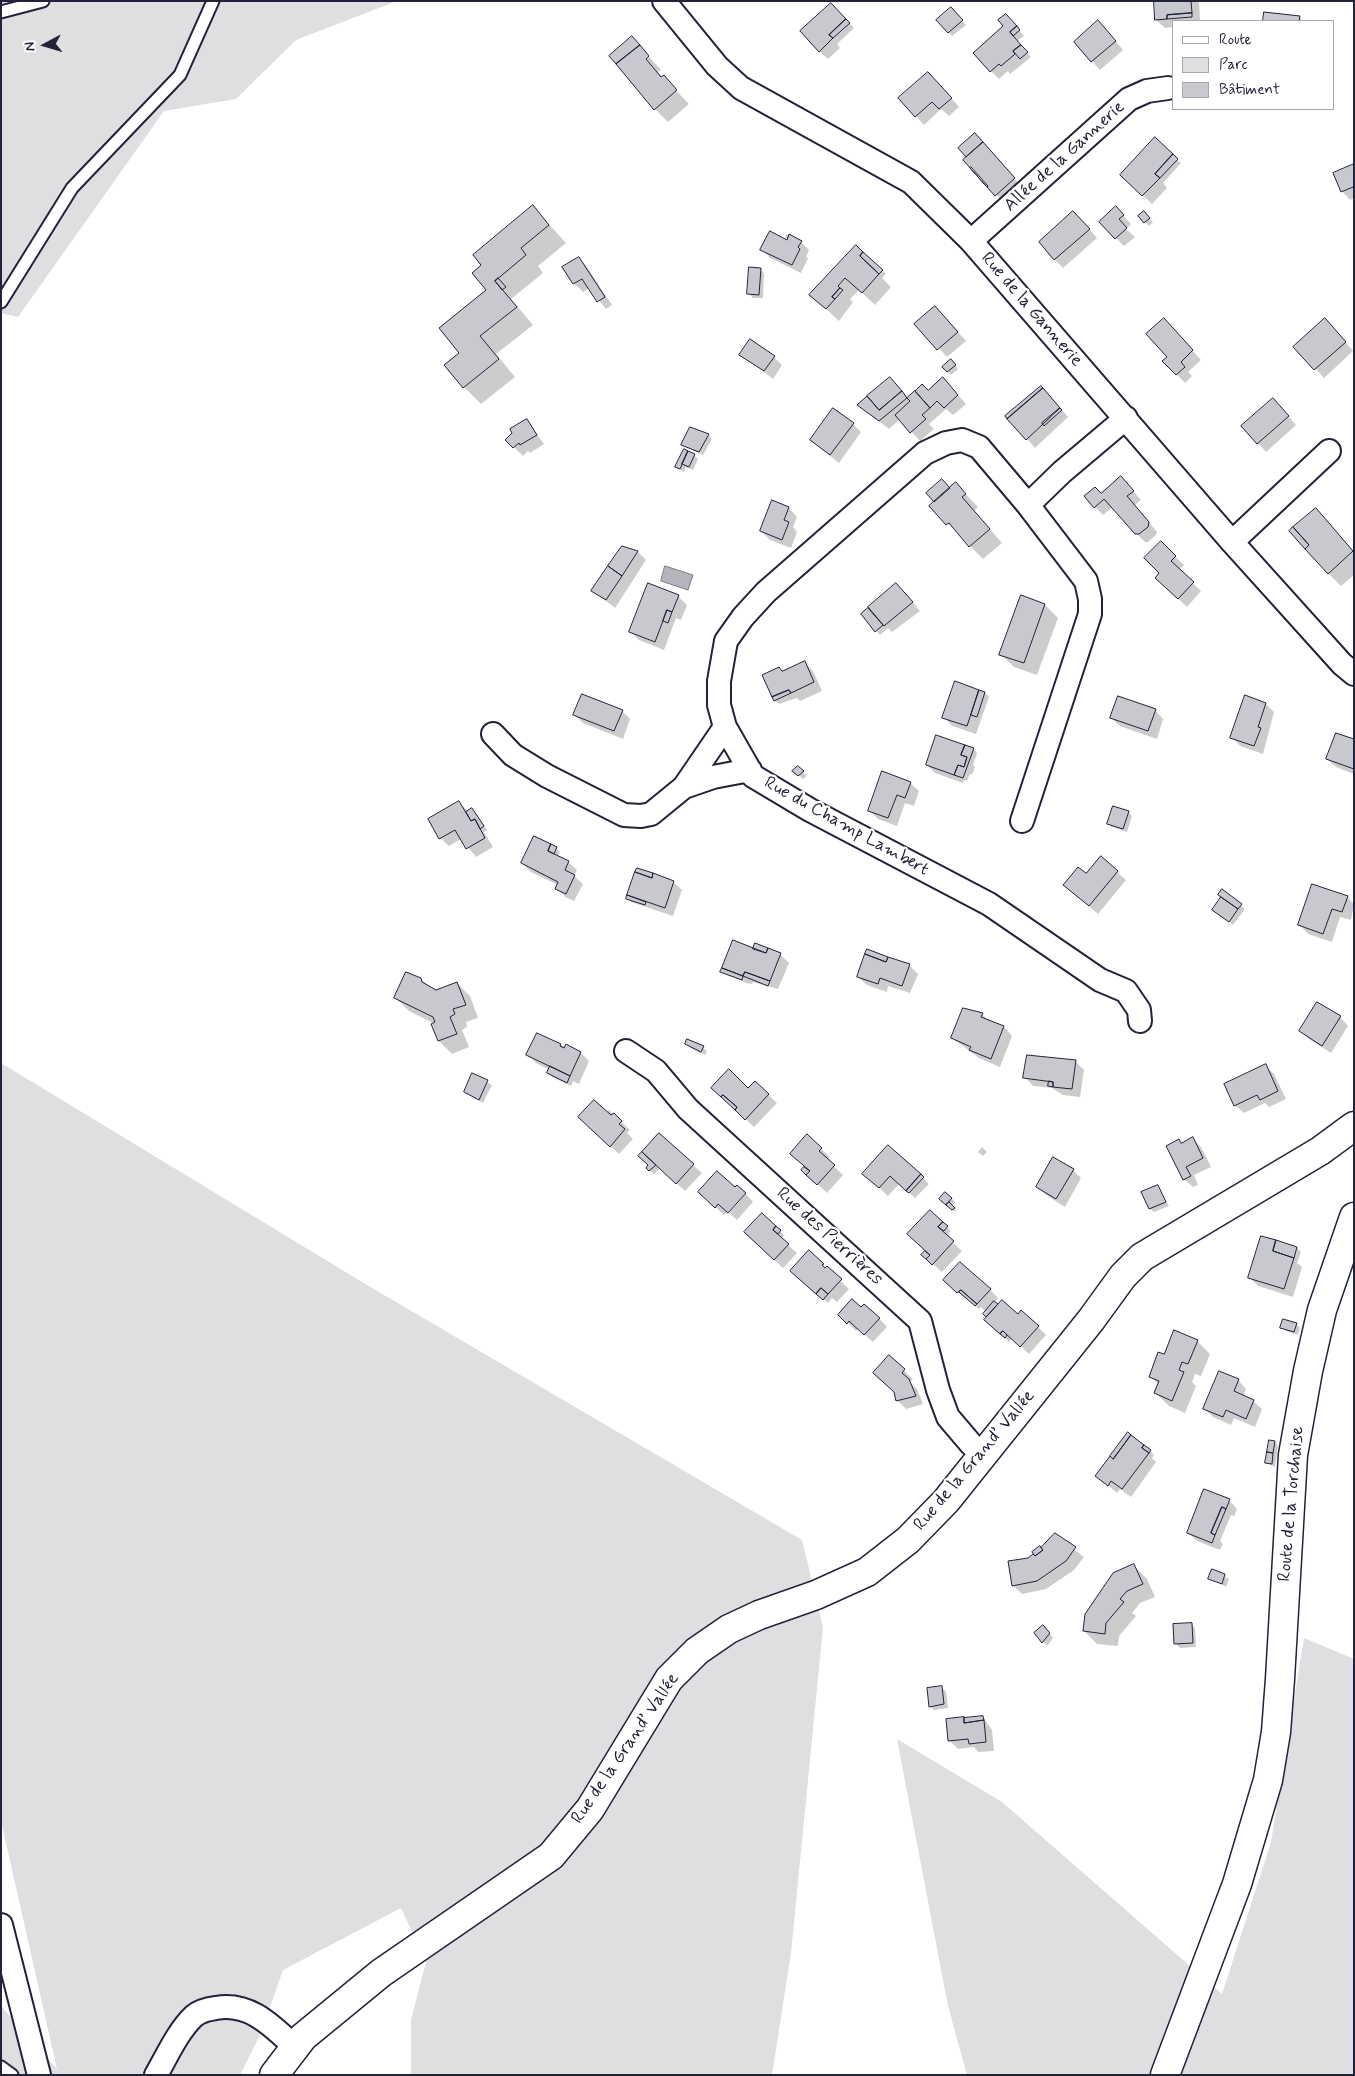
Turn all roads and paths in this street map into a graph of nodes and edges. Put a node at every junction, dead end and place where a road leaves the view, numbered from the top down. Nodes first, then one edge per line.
1 (43, 1) edge
2 (213, 1) edge
3 (664, 1) edge
4 (1, 12) edge
5 (1168, 88) dead end
6 (971, 242) junction
7 (1, 302) edge
8 (1126, 418) junction
9 (1329, 451) dead end
10 (1028, 505) junction
11 (1232, 542) junction
12 (1354, 674) edge
13 (725, 727) junction
14 (493, 734) dead end
15 (750, 770) junction
16 (684, 787) junction
17 (1022, 821) dead end
18 (1140, 1021) dead end
19 (626, 1051) dead end
20 (1354, 1126) edge
21 (1354, 1149) edge
22 (1320, 1151) junction
23 (1354, 1217) edge
24 (982, 1454) junction
25 (1, 1925) edge
26 (295, 2047) junction
27 (1, 2067) edge
28 (12, 2075) edge
29 (39, 2075) edge
30 (156, 2075) edge
31 (274, 2075) edge
32 (1165, 2075) edge

1 - 4 lane
2 - 7 lane
3 - 6 street, Rue de la Gannerie
5 - 6 street, Allée de la Gannerie
6 - 8 street, Rue de la Gannerie
8 - 10 street
8 - 11 street, Rue de la Gannerie
9 - 11 street
10 - 13 street, Rue du Champ Lambert
10 - 17 street, Rue du Champ Lambert
11 - 12 street, Rue de la Gannerie
13 - 15 street, Rue du Champ Lambert
13 - 16 street
14 - 16 street
15 - 16 street
15 - 18 street, Rue du Champ Lambert
19 - 24 street, Rue des Pierrières
20 - 22 street, Rue de la Grand’ Vallée
21 - 22 street, Rue de la Grand’ Vallée
22 - 24 street, Rue de la Grand’ Vallée
23 - 32 street, Route de la Torchaise
24 - 26 street, Rue de la Grand’ Vallée
25 - 29 street
26 - 30 street
26 - 31 street, Rue de la Grand’ Vallée
27 - 28 lane

